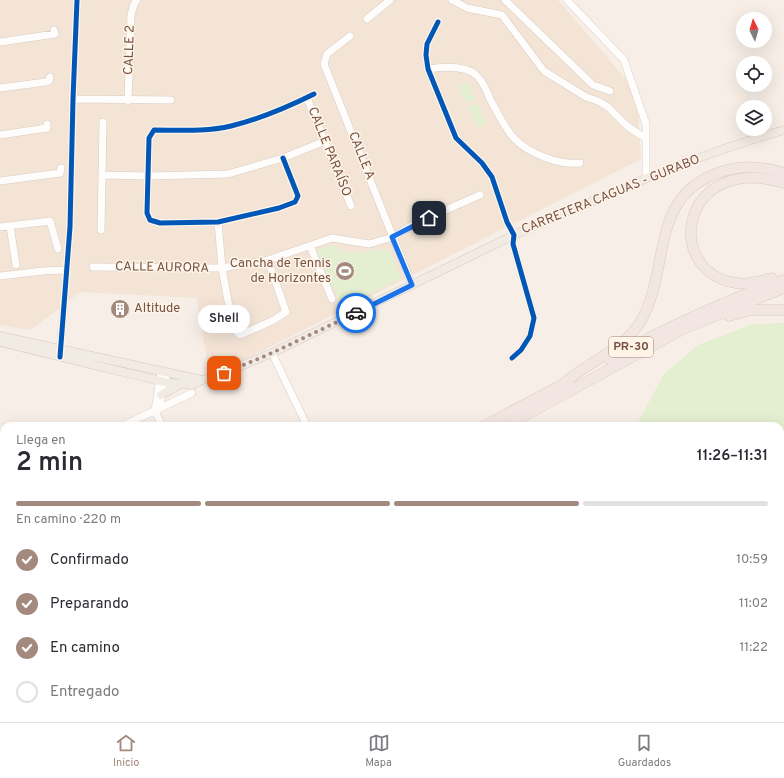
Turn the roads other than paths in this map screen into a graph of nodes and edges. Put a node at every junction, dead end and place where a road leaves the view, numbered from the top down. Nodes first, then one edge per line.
1 (77, 0) edge
2 (137, 0) edge
3 (390, 0) edge
4 (452, 0) edge
5 (505, 0) edge
6 (567, 0) edge
7 (366, 19) dead end
8 (438, 22) dead end
9 (54, 30) dead end
10 (350, 36) dead end
11 (0, 42) edge
12 (428, 69) junction
13 (50, 77) dead end
14 (593, 85) junction
15 (0, 88) edge
16 (610, 91) dead end
17 (584, 96) junction
18 (73, 98) junction
19 (171, 100) dead end
20 (128, 101) junction
21 (103, 122) dead end
22 (47, 124) dead end
23 (784, 130) edge
24 (0, 134) edge
25 (645, 138) junction
26 (324, 141) junction
27 (283, 158) junction
28 (580, 163) dead end
29 (61, 168) dead end
30 (784, 172) edge
31 (103, 175) junction
32 (148, 176) junction
33 (646, 178) junction
34 (0, 181) edge
35 (784, 183) edge
36 (480, 195) dead end
37 (352, 206) dead end
38 (218, 222) junction
39 (10, 226) junction
40 (0, 227) edge
41 (102, 230) dead end
42 (514, 235) junction
43 (392, 237) junction
44 (310, 246) junction
45 (58, 249) dead end
46 (268, 260) junction
47 (16, 265) dead end
48 (93, 267) dead end
49 (222, 268) junction
50 (67, 270) junction
51 (0, 276) edge
52 (784, 277) edge
53 (784, 280) edge
54 (412, 285) junction
55 (784, 288) edge
56 (332, 299) dead end
57 (784, 310) edge
58 (703, 320) junction
59 (0, 336) edge
60 (0, 342) edge
61 (60, 353) junction
62 (272, 353) junction
63 (512, 358) dead end
64 (164, 372) junction
65 (202, 380) junction
66 (162, 381) junction
67 (563, 384) junction
68 (179, 385) junction
69 (192, 393) dead end
70 (161, 395) junction
71 (155, 411) junction
72 (131, 422) edge
73 (160, 422) edge
74 (305, 422) edge
75 (492, 422) edge
76 (513, 422) edge

1 - 18 street
2 - 20 street, CALLE 2
3 - 7 street
4 - 17 street
5 - 14 street
6 - 25 street
8 - 12 street
9 - 11 street
10 - 43 street, CALLE A
12 - 28 street
12 - 42 street
13 - 15 street
14 - 16 street
14 - 17 street
17 - 25 street
18 - 20 street
18 - 50 street
19 - 20 street
21 - 31 street
22 - 24 street
23 - 33 main road, CARRETERA CAGUAS - GURABO
25 - 33 street
26 - 27 street
26 - 32 street, CALLE PARAÍSO
26 - 37 street, CALLE PARAÍSO
27 - 32 street
27 - 38 street
29 - 34 street
30 - 67 highway
31 - 32 street
31 - 41 street
32 - 38 street
33 - 42 main road, CARRETERA CAGUAS - GURABO
35 - 52 highway
36 - 43 street, CALLE AURORA
38 - 49 street
39 - 40 street
39 - 45 street
39 - 47 street
42 - 54 main road, CARRETERA CAGUAS - GURABO
42 - 63 street
43 - 44 street, CALLE AURORA
43 - 54 street, CALLE A
44 - 46 street, CALLE AURORA
44 - 56 street
46 - 49 street, CALLE AURORA
46 - 49 street
48 - 49 street, CALLE AURORA
50 - 51 street
50 - 61 street
53 - 67 highway, PR-30
54 - 62 main road, CARRETERA CAGUAS - GURABO
55 - 58 highway, PR-30
57 - 58 highway
58 - 76 highway, PR-30
59 - 61 main road, CARRETERA CAGUAS - GURABO
60 - 61 main road, CARRETERA CAGUAS - GURABO
61 - 64 main road, CARRETERA CAGUAS - GURABO
61 - 66 main road, CARRETERA CAGUAS - GURABO
62 - 65 main road, CARRETERA CAGUAS - GURABO
62 - 74 street
64 - 65 main road, CARRETERA CAGUAS - GURABO
64 - 66 street
65 - 68 main road, CARRETERA CAGUAS - GURABO
66 - 68 main road, CARRETERA CAGUAS - GURABO
66 - 70 street
66 - 71 street
67 - 75 highway, PR-30
68 - 70 main road
69 - 71 street
70 - 71 street
71 - 72 street
71 - 73 street

